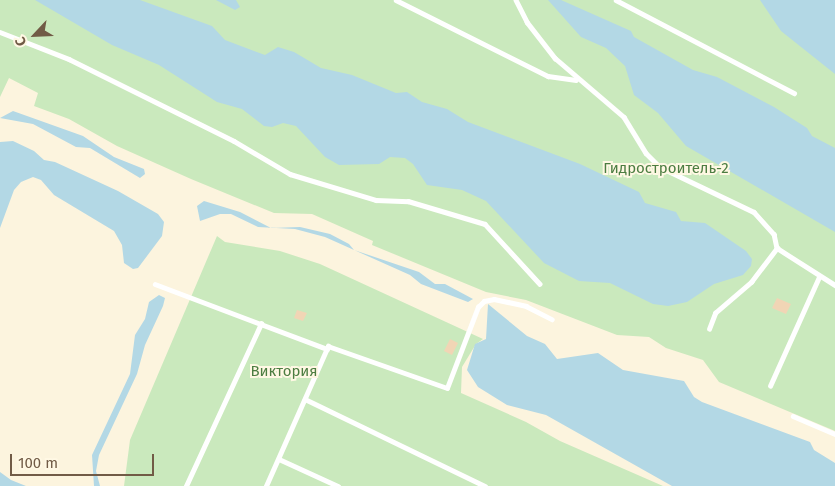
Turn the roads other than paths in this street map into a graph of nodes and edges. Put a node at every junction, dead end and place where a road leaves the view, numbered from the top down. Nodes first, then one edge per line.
1 (396, 0) edge
2 (516, 0) edge
3 (616, 0) edge
4 (0, 32) edge
5 (578, 80) junction
6 (794, 93) dead end
7 (778, 248) junction
8 (818, 277) junction
9 (156, 284) dead end
10 (540, 284) dead end
11 (835, 285) edge
12 (552, 318) dead end
13 (261, 324) junction
14 (709, 329) dead end
15 (327, 349) junction
16 (770, 386) dead end
17 (305, 400) junction
18 (793, 416) dead end
19 (835, 434) edge
20 (279, 459) junction
21 (186, 486) edge
22 (266, 486) edge
23 (338, 486) edge
24 (485, 486) edge

1 - 5 lane
2 - 5 lane
3 - 6 lane
4 - 10 lane
5 - 7 lane
7 - 8 lane
7 - 14 lane
8 - 11 lane
8 - 16 lane
9 - 13 lane
12 - 15 lane
13 - 15 lane
13 - 21 lane
15 - 17 lane
17 - 20 lane
17 - 24 lane
18 - 19 lane
20 - 22 lane
20 - 23 lane

